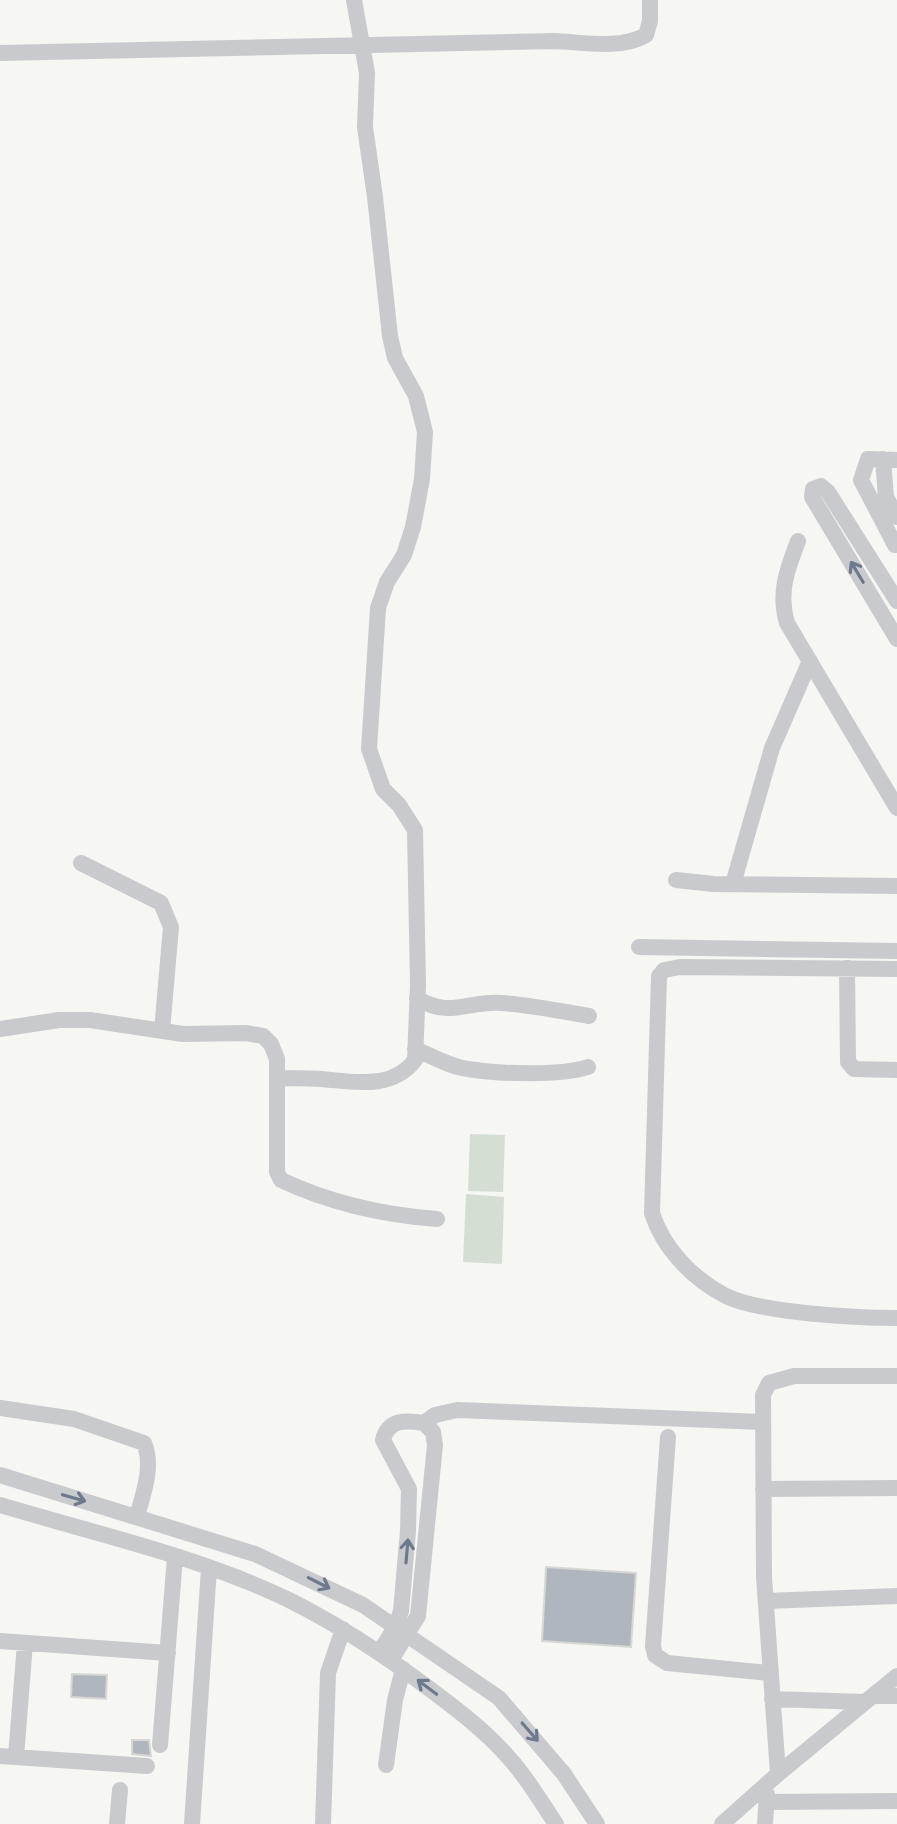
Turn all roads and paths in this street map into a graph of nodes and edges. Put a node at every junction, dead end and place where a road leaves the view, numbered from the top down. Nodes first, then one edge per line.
1 (354, 0) edge
2 (650, 0) edge
3 (363, 44) junction
4 (0, 53) edge
5 (890, 460) edge
6 (897, 517) edge
7 (798, 541) dead end
8 (897, 545) edge
9 (897, 601) edge
10 (897, 639) edge
11 (810, 661) junction
12 (897, 808) edge
13 (81, 863) dead end
14 (676, 880) dead end
15 (733, 884) junction
16 (897, 886) edge
17 (639, 947) dead end
18 (897, 951) edge
19 (847, 968) junction
20 (897, 969) edge
21 (417, 998) junction
22 (589, 1016) dead end
23 (0, 1029) edge
24 (162, 1031) junction
25 (415, 1049) junction
26 (588, 1067) dead end
27 (897, 1070) edge
28 (277, 1078) junction
29 (437, 1219) dead end
30 (897, 1318) edge
31 (897, 1376) edge
32 (0, 1408) edge
33 (762, 1422) junction
34 (424, 1423) junction
35 (668, 1437) dead end
36 (0, 1475) edge
37 (897, 1488) edge
38 (763, 1489) junction
39 (0, 1505) edge
40 (137, 1517) junction
41 (175, 1557) junction
42 (209, 1568) junction
43 (897, 1596) edge
44 (766, 1601) junction
45 (343, 1629) junction
46 (402, 1630) junction
47 (0, 1641) edge
48 (25, 1643) junction
49 (168, 1653) junction
50 (391, 1660) junction
51 (770, 1673) junction
52 (897, 1676) edge
53 (897, 1696) edge
54 (772, 1699) junction
55 (869, 1699) junction
56 (160, 1745) dead end
57 (8, 1756) edge
58 (386, 1765) dead end
59 (147, 1766) dead end
60 (773, 1778) junction
61 (120, 1790) dead end
62 (897, 1801) edge
63 (767, 1802) junction
64 (117, 1824) edge
65 (192, 1824) edge
66 (323, 1824) edge
67 (556, 1824) edge
68 (597, 1824) edge
69 (722, 1824) edge
70 (765, 1824) edge

1 - 3 street
2 - 3 street
3 - 4 street
3 - 21 street
5 - 6 street
5 - 8 street
7 - 11 street
10 -> 9 street
11 - 12 street
11 - 15 street
13 - 24 street
14 - 15 street
15 - 16 street
17 - 18 street
19 - 20 street
19 - 27 street
19 - 30 street
21 - 22 street
21 - 25 street
23 - 24 street
24 - 28 street
25 - 26 street
25 - 28 street
28 - 29 street
31 - 33 street
32 - 40 street
33 - 34 street
33 - 38 street
34 - 46 street
46 -> 34 street
35 - 51 street
36 -> 40 street
37 - 38 street
38 - 44 street
39 - 41 street
40 -> 46 street
41 - 42 street
41 - 49 street
42 - 45 street
42 - 65 street
43 - 44 street
44 - 51 street
45 - 50 street
45 - 66 street
46 - 50 street
46 -> 68 street
47 - 48 street
48 - 49 street
48 - 57 street
49 - 56 street
50 - 58 street
67 -> 50 street
51 - 54 street
52 - 55 street
53 - 55 street
54 - 55 street
54 - 60 street
55 - 60 street
57 - 59 street
60 - 63 street
60 - 69 street
61 - 64 street
62 - 63 street
63 - 70 street

